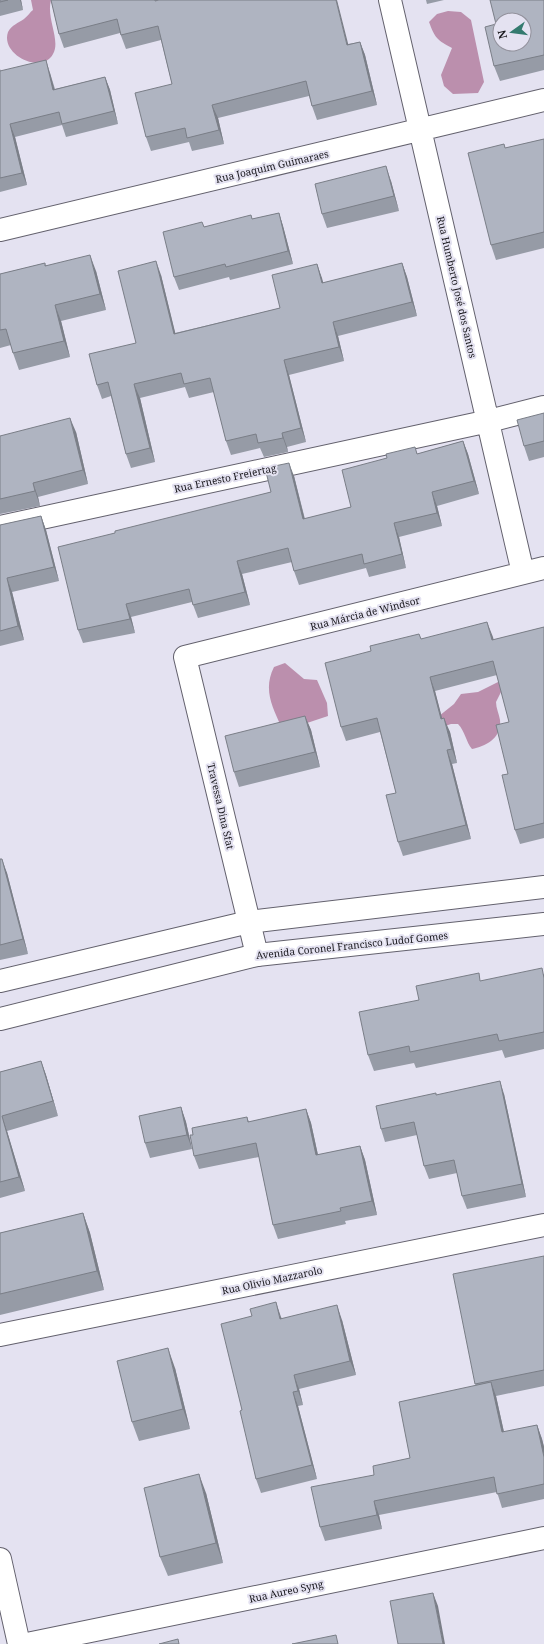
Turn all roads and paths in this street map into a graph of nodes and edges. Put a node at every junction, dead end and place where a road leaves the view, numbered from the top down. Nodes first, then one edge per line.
1 (390, 0) edge
2 (544, 100) edge
3 (420, 131) junction
4 (0, 230) edge
5 (544, 407) edge
6 (489, 421) junction
7 (0, 527) edge
8 (544, 568) edge
9 (523, 573) junction
10 (185, 657) joint
11 (544, 887) edge
12 (248, 922) junction
13 (544, 924) edge
14 (257, 955) junction
15 (0, 981) edge
16 (0, 1019) edge
17 (544, 1225) edge
18 (0, 1335) edge
19 (544, 1538) edge
20 (0, 1559) edge
21 (19, 1644) edge
22 (27, 1644) edge

1 - 3 street, Rua Humberto José dos Santos
2 - 3 street, Rua Joaquim Guimaraes
3 - 4 street, Rua Joaquim Guimaraes
3 - 6 street, Rua Humberto José dos Santos
5 - 6 street, Rua Ernesto Freiertag
6 - 7 street, Rua Ernesto Freiertag
6 - 9 street, Rua Humberto José dos Santos
8 - 9 street, Rua Márcia de Windsor
9 - 10 street, Rua Márcia de Windsor
10 - 12 street, Travessa Dina Sfat
11 - 12 street
12 - 14 street, Travessa Dina Sfat
12 - 15 street
13 - 14 street, Avenida Coronel Francisco Ludof Gomes
14 - 16 street, Avenida Coronel Francisco Ludof Gomes
17 - 18 street, Rua Olivio Mazzarolo
19 - 22 street, Rua Aureo Syng
20 - 21 street

